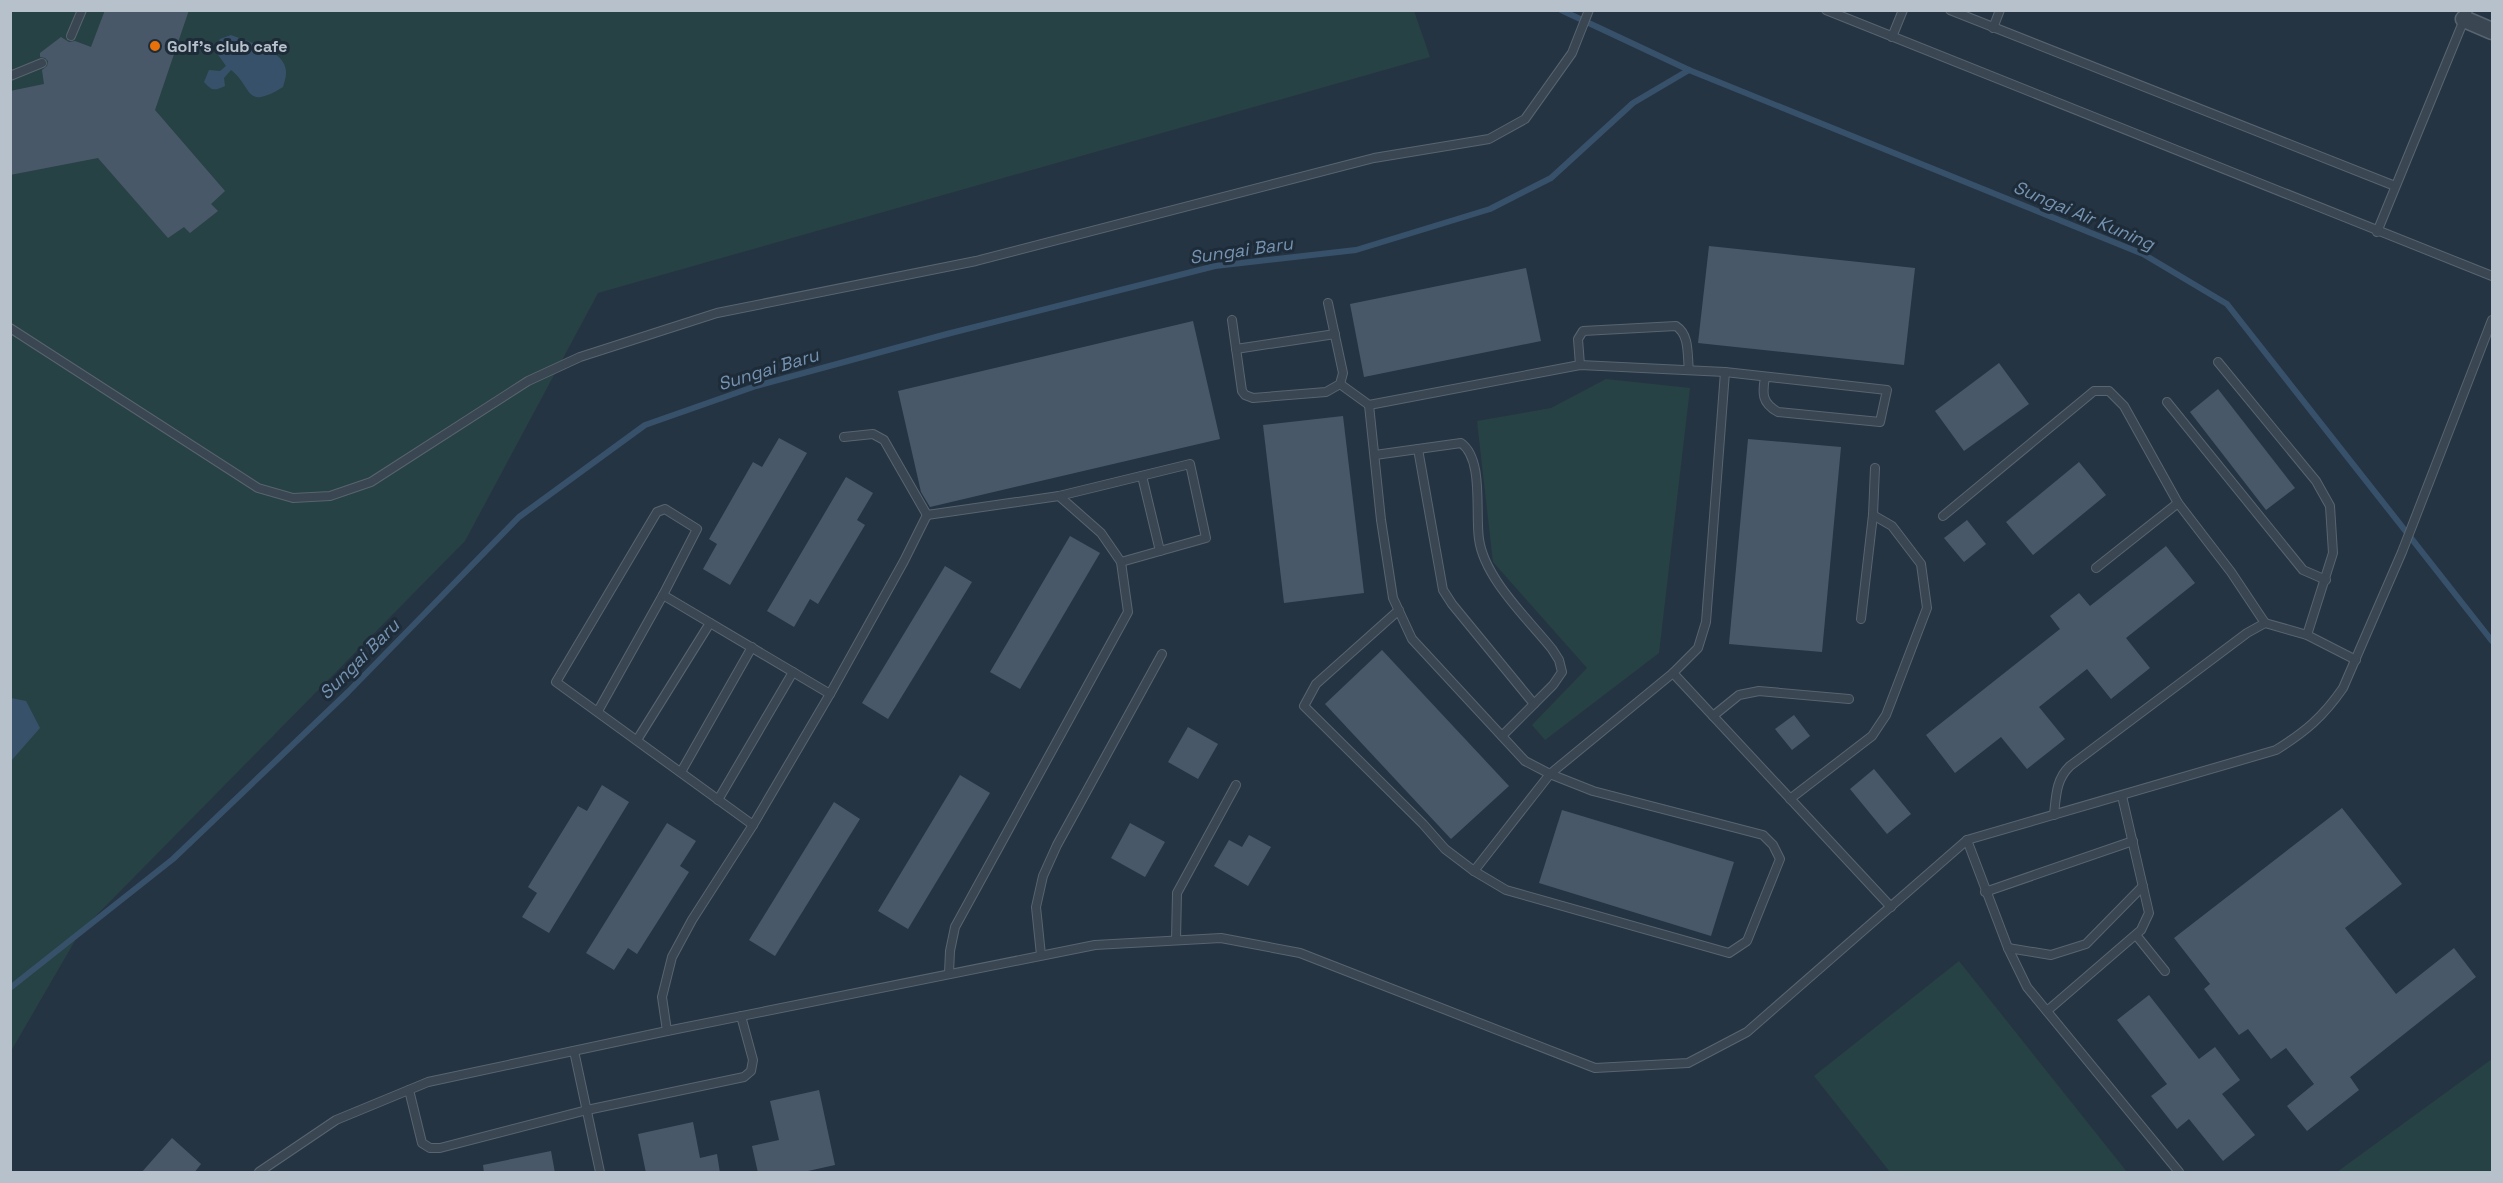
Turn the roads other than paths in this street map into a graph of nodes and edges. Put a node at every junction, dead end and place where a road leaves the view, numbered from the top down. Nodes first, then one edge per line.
1 (82, 10) edge
2 (1589, 10) edge
3 (1826, 10) edge
4 (1903, 10) edge
5 (1950, 10) edge
6 (2000, 10) edge
7 (2466, 15) edge
8 (1993, 28) junction
9 (2493, 32) edge
10 (71, 36) dead end
11 (1892, 37) junction
12 (42, 63) dead end
13 (10, 76) edge
14 (2395, 186) junction
15 (2377, 232) junction
16 (2493, 276) edge
17 (1328, 303) dead end
18 (1232, 320) dead end
19 (2493, 320) edge
20 (10, 328) edge
21 (1335, 334) junction
22 (1236, 349) junction
23 (2218, 362) dead end
24 (1580, 364) junction
25 (1689, 370) junction
26 (1725, 372) junction
27 (1766, 376) junction
28 (1340, 384) junction
29 (2167, 402) dead end
30 (1370, 405) junction
31 (844, 437) dead end
32 (1418, 449) junction
33 (1375, 455) junction
34 (1875, 468) dead end
35 (1142, 476) junction
36 (1059, 496) junction
37 (2178, 503) junction
38 (927, 515) junction
39 (1874, 515) junction
40 (1943, 516) dead end
41 (1160, 551) junction
42 (1121, 562) junction
43 (2096, 568) dead end
44 (2326, 580) junction
45 (663, 595) junction
46 (1398, 610) junction
47 (1861, 619) dead end
48 (710, 622) junction
49 (2265, 623) junction
50 (2307, 635) junction
51 (752, 647) junction
52 (1162, 654) dead end
53 (2356, 660) junction
54 (793, 672) junction
55 (1673, 673) junction
56 (830, 694) junction
57 (1849, 699) dead end
58 (1534, 704) junction
59 (598, 711) junction
60 (1713, 716) junction
61 (1502, 736) junction
62 (637, 740) junction
63 (681, 772) junction
64 (1550, 774) junction
65 (1236, 785) dead end
66 (2122, 796) junction
67 (1790, 799) junction
68 (718, 800) junction
69 (2054, 815) junction
70 (753, 825) junction
71 (1967, 840) junction
72 (2133, 842) junction
73 (1474, 871) junction
74 (2143, 886) junction
75 (1985, 892) junction
76 (1891, 907) junction
77 (2136, 935) junction
78 (1176, 940) junction
79 (2008, 948) junction
80 (1041, 955) junction
81 (2165, 971) dead end
82 (949, 973) junction
83 (2047, 1011) junction
84 (741, 1016) junction
85 (668, 1031) junction
86 (574, 1051) junction
87 (409, 1090) junction
88 (587, 1110) junction
89 (259, 1173) edge
90 (600, 1173) edge
91 (2179, 1173) edge

1 - 10 lane
2 - 20 lane
3 - 11 lane
4 - 11 lane
5 - 8 lane
6 - 8 lane
7 - 9 street
7 - 14 lane
8 - 14 lane
11 - 15 lane
12 - 13 lane
14 - 15 lane
15 - 16 lane
17 - 21 lane
18 - 22 lane
19 - 53 lane
21 - 22 lane
21 - 28 lane
22 - 28 lane
23 - 44 lane
24 - 25 lane
24 - 25 lane
24 - 30 lane
25 - 26 lane
26 - 27 lane
26 - 55 lane
27 - 27 lane
28 - 30 lane
29 - 44 lane
30 - 33 lane
31 - 38 lane
32 - 33 lane
32 - 58 lane
32 - 58 lane
33 - 46 lane
34 - 39 lane
35 - 36 lane
35 - 41 lane
35 - 41 lane
36 - 38 lane
36 - 42 lane
37 - 40 lane
37 - 43 lane
37 - 49 lane
38 - 56 lane
39 - 47 lane
39 - 67 lane
41 - 42 lane
42 - 82 lane
44 - 50 lane
45 - 48 lane
45 - 59 lane
45 - 59 lane
46 - 61 lane
46 - 73 lane
48 - 51 lane
48 - 62 lane
49 - 50 lane
49 - 69 lane
50 - 53 lane
51 - 54 lane
51 - 63 lane
52 - 80 lane
53 - 66 lane
54 - 56 lane
54 - 68 lane
55 - 60 lane
55 - 64 lane
56 - 70 lane
57 - 60 lane
58 - 61 lane
59 - 62 lane
60 - 67 lane
61 - 64 lane
62 - 63 lane
63 - 68 lane
64 - 73 lane
64 - 73 lane
65 - 78 lane
66 - 69 lane
66 - 72 lane
67 - 76 lane
68 - 70 lane
69 - 71 lane
70 - 85 lane
71 - 75 lane
71 - 76 lane
72 - 74 lane
72 - 75 lane
74 - 77 lane
74 - 79 lane
75 - 79 lane
76 - 78 lane
77 - 81 lane
77 - 83 lane
78 - 80 lane
79 - 83 lane
80 - 82 lane
82 - 84 lane
83 - 91 lane
84 - 85 lane
84 - 88 lane
85 - 86 lane
86 - 87 lane
86 - 88 lane
87 - 88 lane
87 - 89 lane
88 - 90 lane

